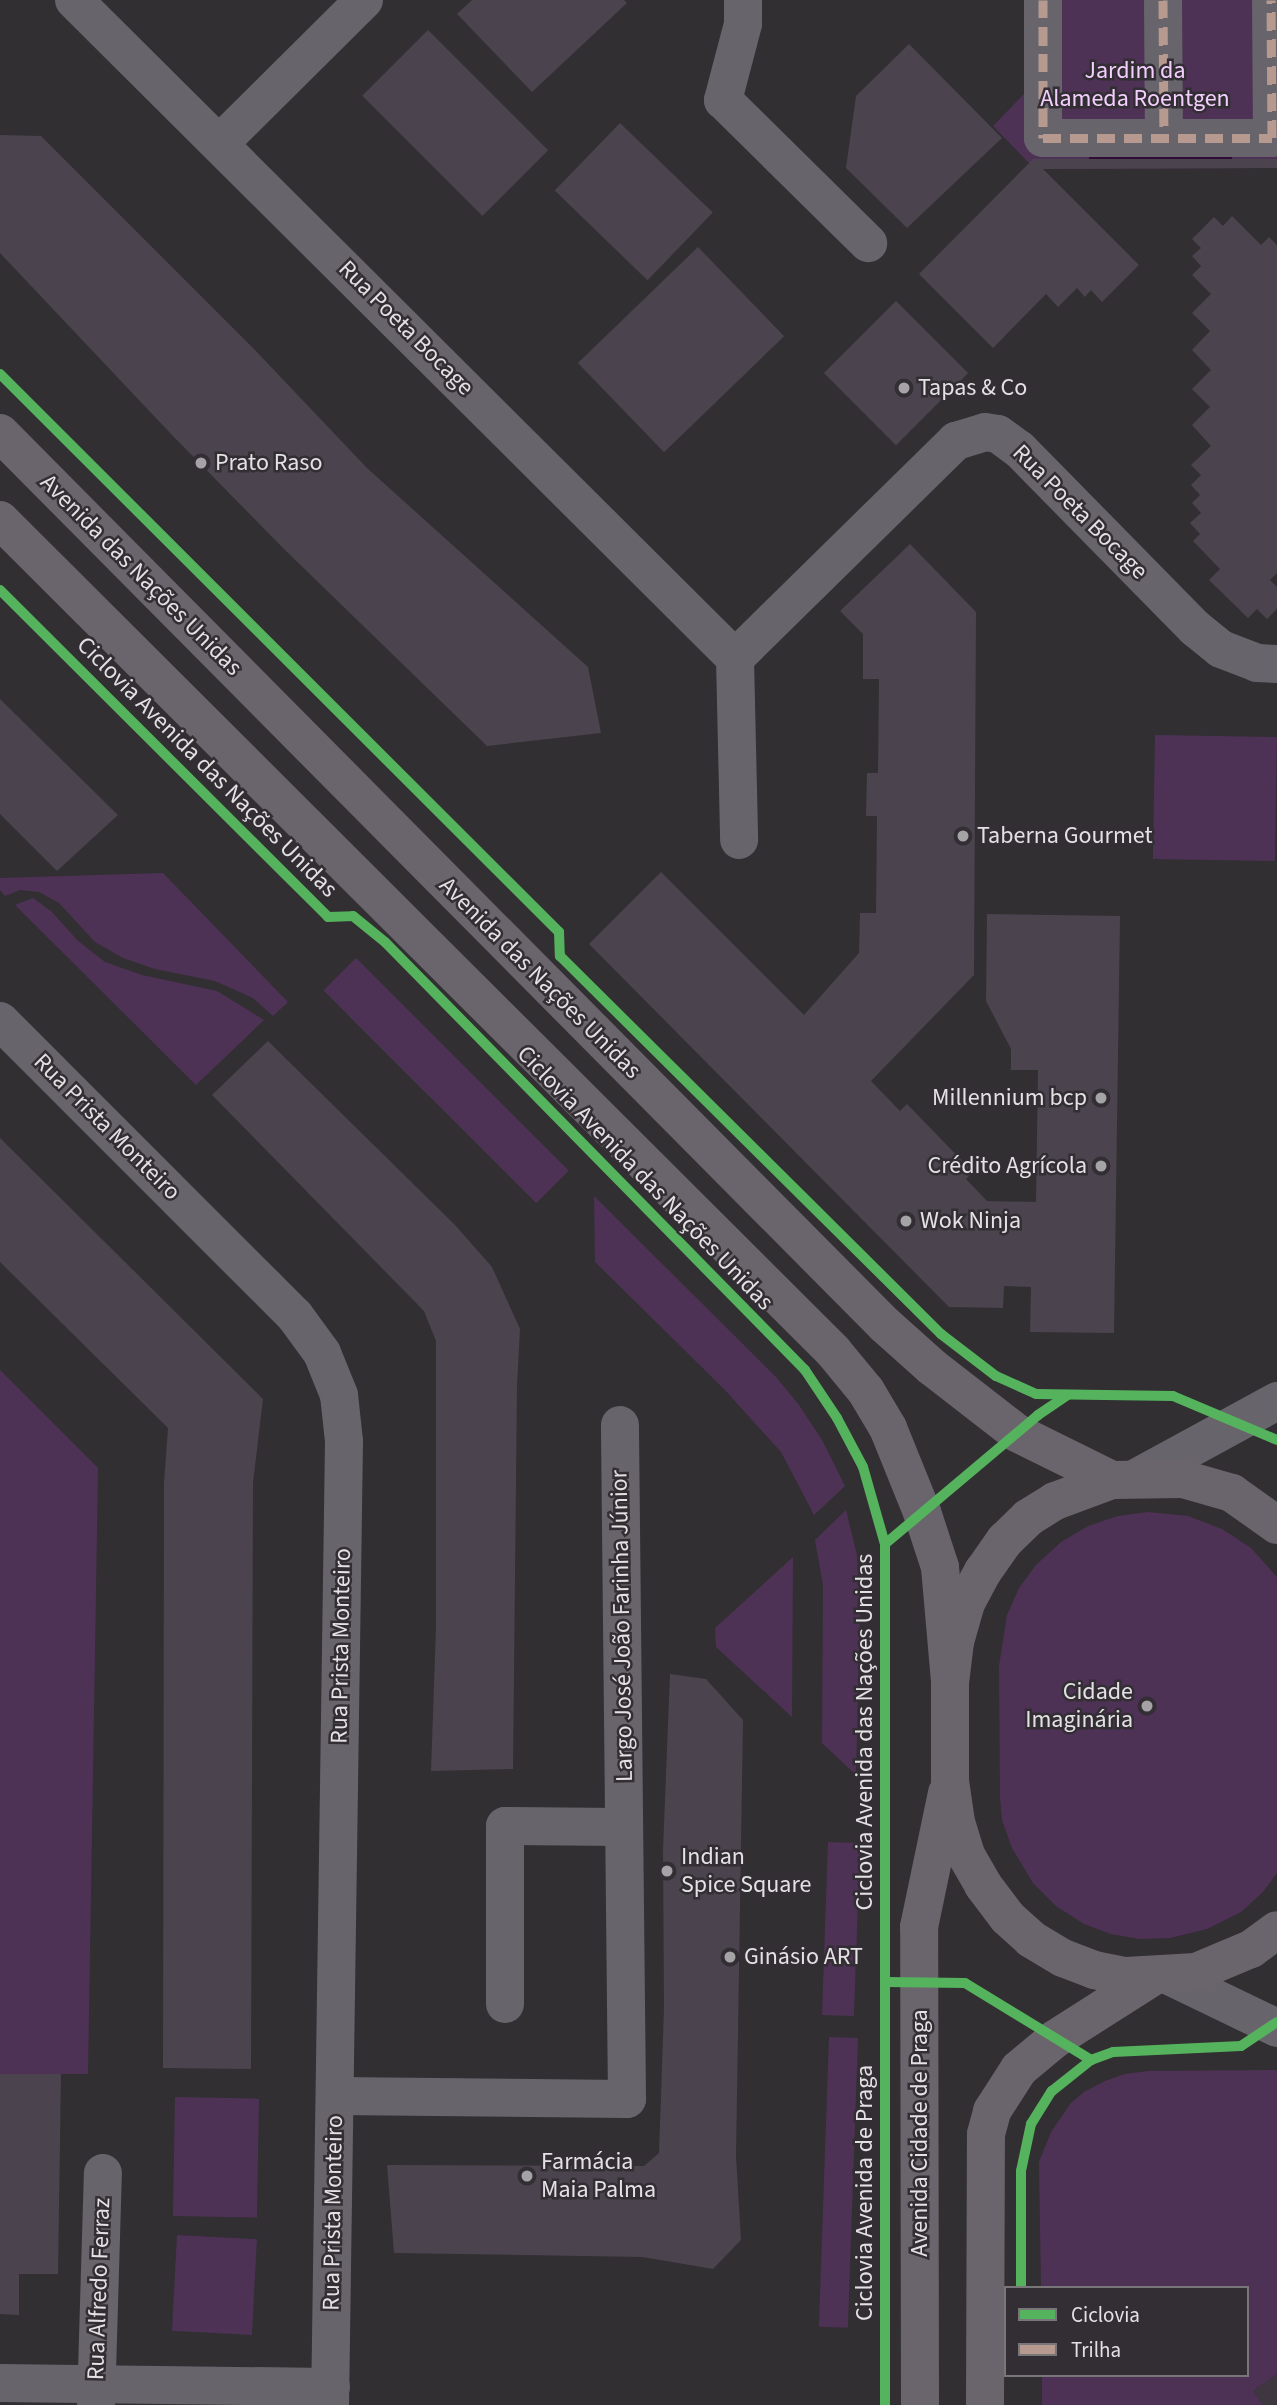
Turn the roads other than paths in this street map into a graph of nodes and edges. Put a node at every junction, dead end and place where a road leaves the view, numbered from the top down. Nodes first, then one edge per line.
1 (74, 0) edge
2 (364, 0) edge
3 (743, 0) edge
4 (1043, 0) edge
5 (1163, 0) edge
6 (1271, 0) edge
7 (1164, 138) junction
8 (220, 143) junction
9 (868, 243) dead end
10 (0, 433) edge
11 (0, 520) edge
12 (735, 658) junction
13 (1277, 664) edge
14 (739, 840) dead end
15 (0, 1021) edge
16 (1277, 1401) edge
17 (620, 1425) dead end
18 (1124, 1479) junction
19 (1277, 1525) edge
20 (950, 1681) junction
21 (950, 1781) junction
22 (624, 1827) junction
23 (1277, 1930) edge
24 (1160, 1975) junction
25 (505, 2004) dead end
26 (1277, 2028) edge
27 (335, 2096) junction
28 (103, 2173) dead end
29 (0, 2383) edge
30 (96, 2395) edge
31 (331, 2396) edge
32 (920, 2405) edge
33 (985, 2405) edge

1 - 8 street, Rua Poeta Bocage
2 - 8 street
3 - 9 street
4 - 7 street
5 - 7 street
6 - 7 street
8 - 12 street, Rua Poeta Bocage
10 - 18 main road, Avenida das Nações Unidas
11 - 20 main road
12 - 13 street, Rua Poeta Bocage
12 - 14 street
15 - 27 street, Rua Prista Monteiro
16 - 18 street
17 - 22 street, Largo José João Farinha Júnior
18 - 19 main road
18 - 20 main road
20 - 21 main road
21 - 24 main road
21 - 32 main road, Avenida Cidade de Praga
22 - 25 street
22 - 27 street, Largo José João Farinha Júnior
23 - 24 main road
24 - 26 street
24 - 33 main road
27 - 31 street, Rua Prista Monteiro
28 - 30 street, Rua Alfredo Ferraz
29 - 30 street
30 - 31 street

